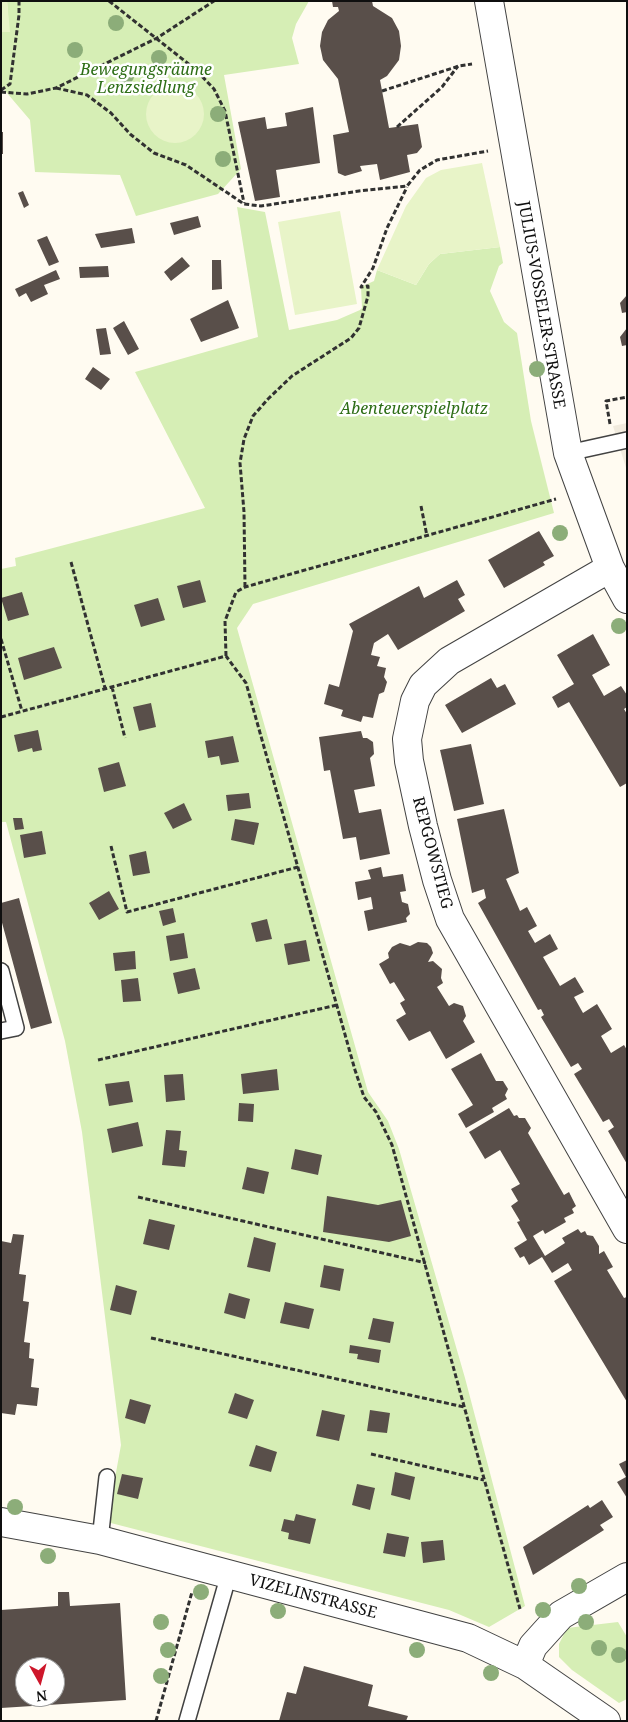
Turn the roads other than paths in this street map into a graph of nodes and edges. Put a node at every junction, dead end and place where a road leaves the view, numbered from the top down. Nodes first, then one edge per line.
1 (489, 1) edge
2 (627, 440) edge
3 (568, 453) junction
4 (610, 568) junction
5 (627, 599) edge
6 (1, 971) edge
7 (1, 1031) edge
8 (627, 1229) edge
9 (107, 1477) dead end
10 (1, 1522) edge
11 (100, 1540) junction
12 (229, 1574) junction
13 (627, 1577) edge
14 (525, 1666) junction
15 (187, 1721) edge
16 (606, 1721) edge

1 - 3 street, JULIUS-VOSSELER-STRASSE
2 - 3 lane
3 - 4 street, JULIUS-VOSSELER-STRASSE
4 - 5 street, JULIUS-VOSSELER-STRASSE
4 - 8 street, REPGOWSTIEG
6 - 7 lane
9 - 11 lane
10 - 11 street, VIZELINSTRASSE
11 - 12 street, VIZELINSTRASSE
12 - 14 street, VIZELINSTRASSE
12 - 15 lane
13 - 14 street
14 - 16 street, VIZELINSTRASSE

